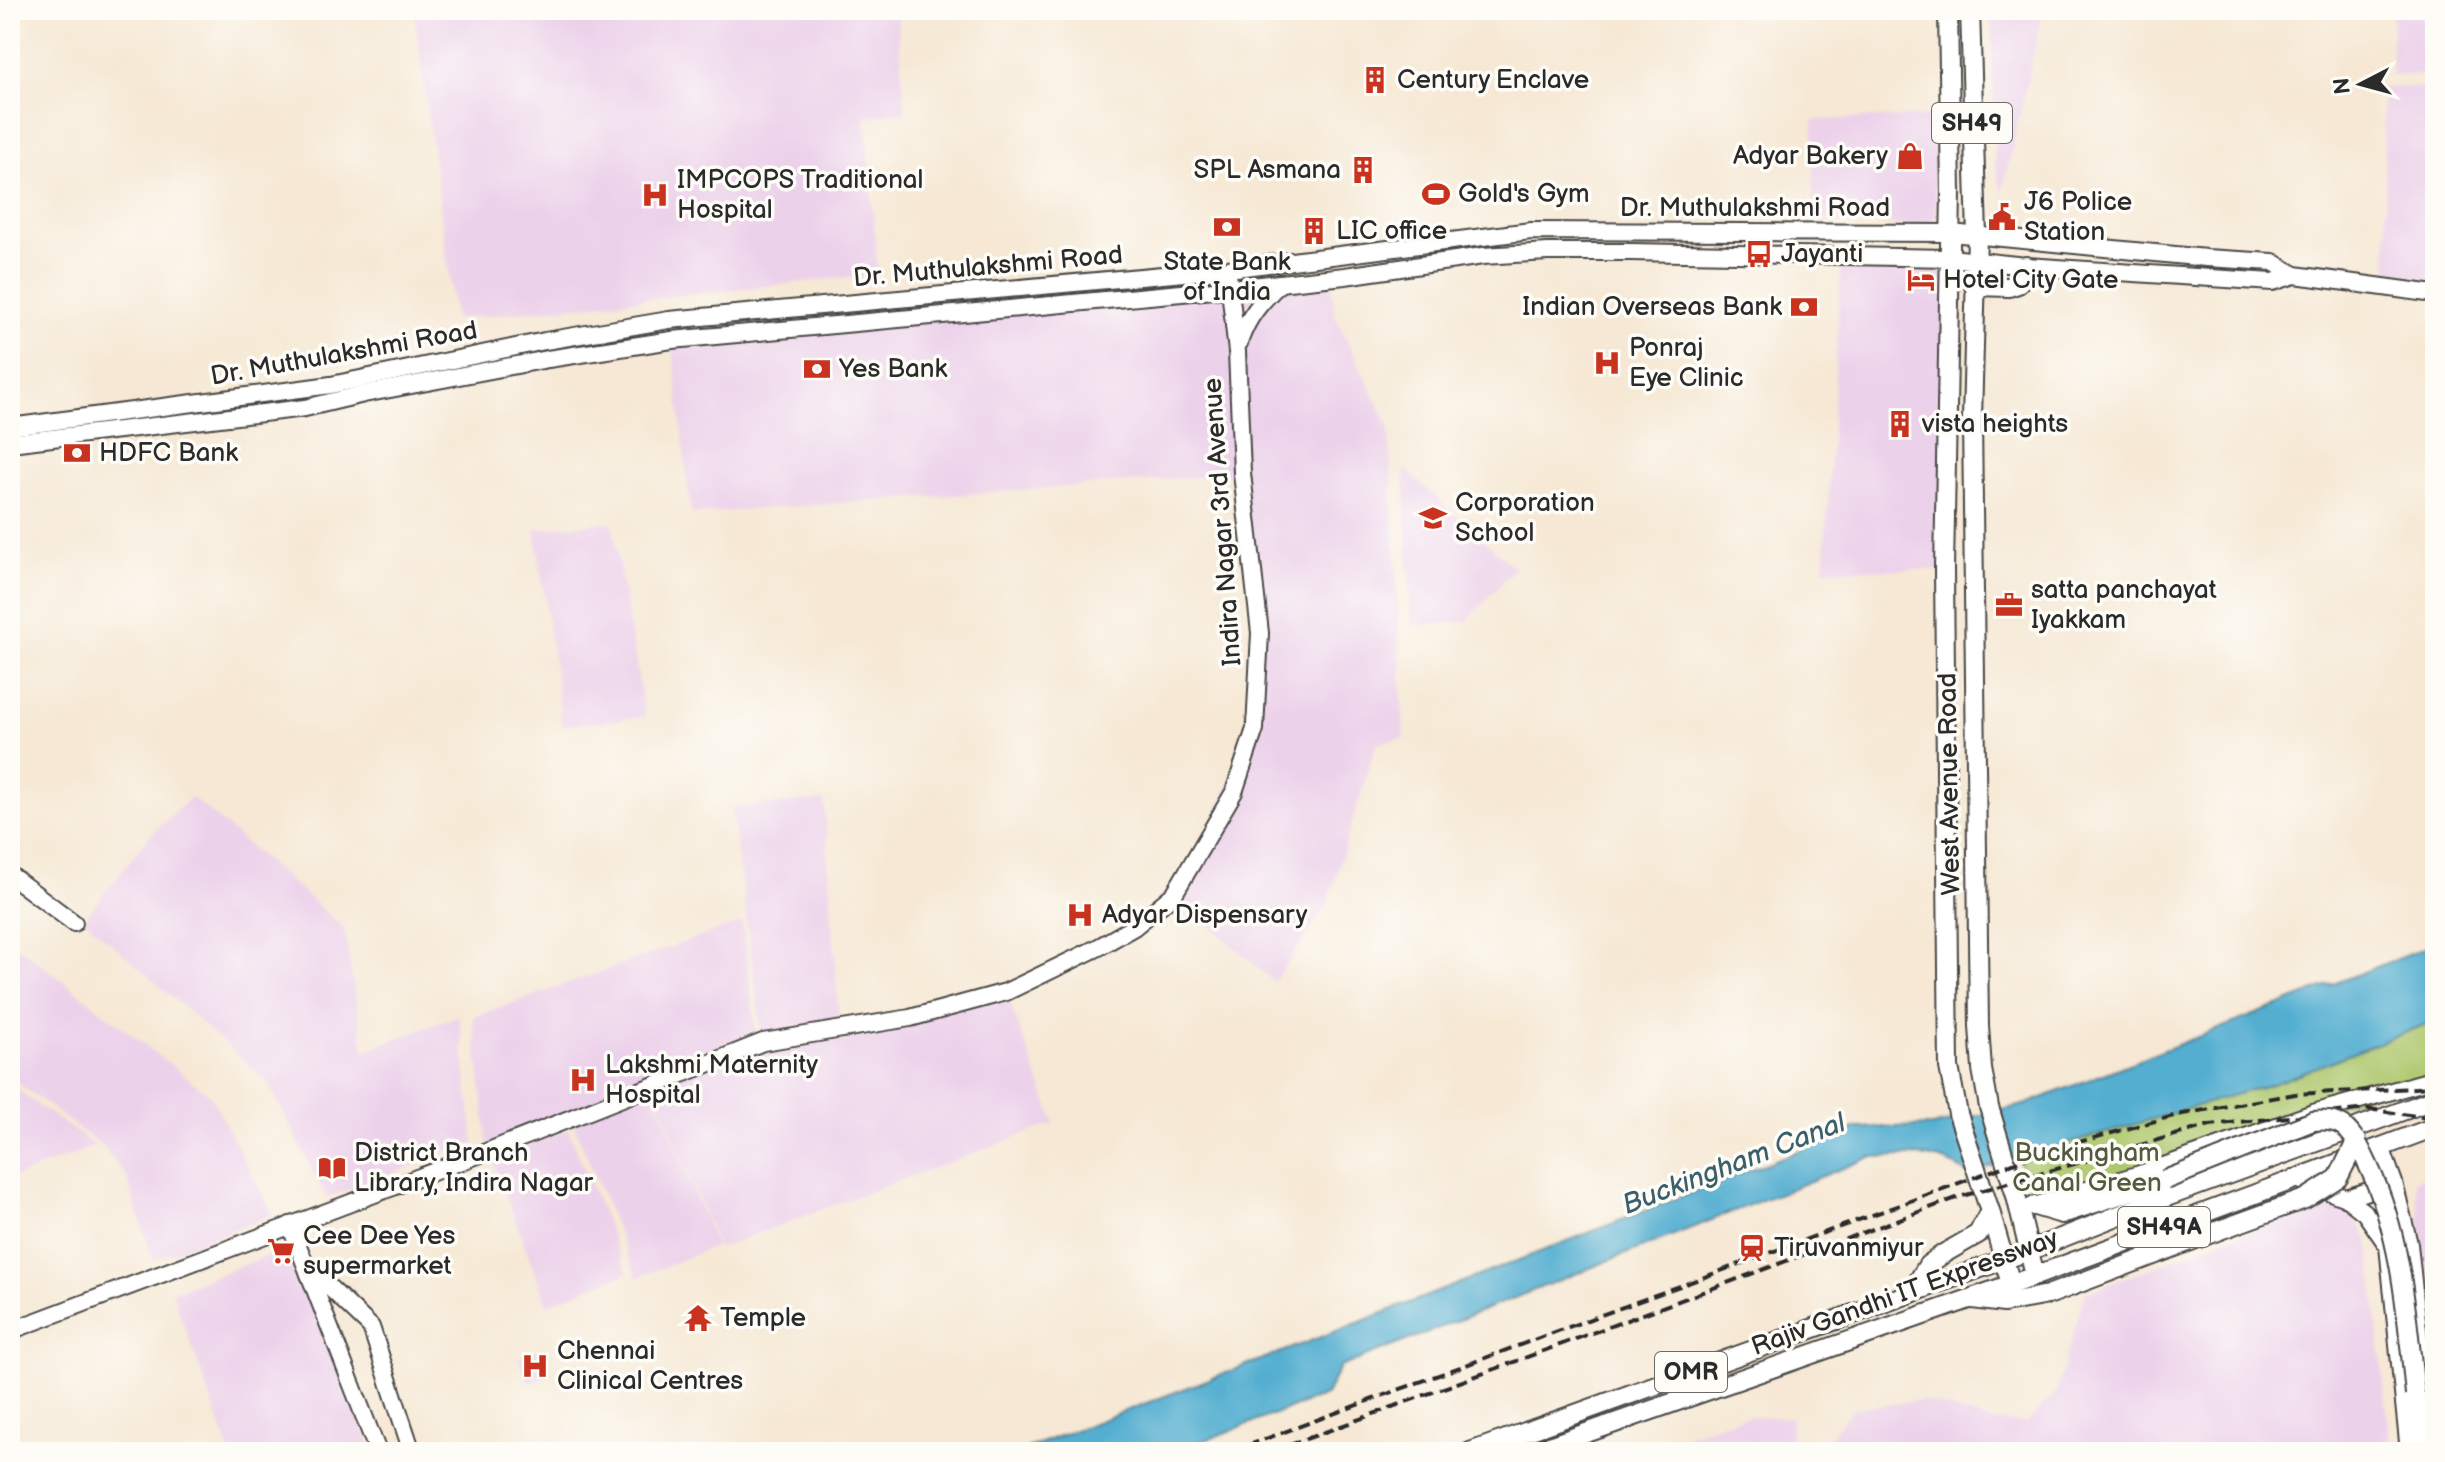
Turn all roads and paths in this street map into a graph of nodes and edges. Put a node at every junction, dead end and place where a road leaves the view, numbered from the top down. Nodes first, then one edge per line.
1 (1948, 10) edge
2 (1970, 10) edge
3 (1951, 233) junction
4 (1977, 236) junction
5 (1950, 258) junction
6 (1976, 260) junction
7 (2026, 266) junction
8 (1228, 269) junction
9 (2295, 275) junction
10 (1280, 283) junction
11 (1974, 286) junction
12 (1231, 288) junction
13 (2435, 294) edge
14 (1237, 352) junction
15 (348, 390) junction
16 (10, 427) edge
17 (10, 443) edge
18 (10, 875) edge
19 (74, 923) dead end
20 (2435, 1079) edge
21 (2435, 1099) edge
22 (2435, 1127) edge
23 (2357, 1140) junction
24 (2381, 1147) junction
25 (2294, 1178) junction
26 (2394, 1183) junction
27 (2346, 1198) junction
28 (2026, 1208) junction
29 (1990, 1211) junction
30 (2062, 1214) junction
31 (290, 1225) junction
32 (2049, 1243) junction
33 (2028, 1251) junction
34 (2004, 1260) junction
35 (309, 1274) junction
36 (2035, 1276) junction
37 (2011, 1284) junction
38 (1911, 1293) junction
39 (1970, 1298) junction
40 (10, 1331) edge
41 (378, 1452) edge
42 (412, 1452) edge
43 (1470, 1452) edge
44 (1532, 1452) edge
45 (2409, 1452) edge
46 (2420, 1452) edge
47 (2431, 1452) edge

1 - 3 main road, SH49
2 - 4 main road, SH49
3 - 4 main road, Dr. Muthulakshmi Road
3 - 5 main road, SH49
3 - 8 main road, Dr. Muthulakshmi Road
4 - 6 main road, SH49
4 - 9 main road, Dr. Muthulakshmi Road
5 - 6 main road, Dr. Muthulakshmi Road
5 - 10 main road, Dr. Muthulakshmi Road
5 - 29 main road, West Avenue Road / SH49
6 - 7 main road, Dr. Muthulakshmi Road
6 - 11 main road, SH49
7 - 9 main road, Dr. Muthulakshmi Road
7 - 11 main road
8 - 12 main road, Indira Nagar 3rd Avenue
8 - 15 main road, Dr. Muthulakshmi Road
9 - 13 main road
10 - 12 main road, Dr. Muthulakshmi Road
10 - 14 main road
11 - 28 main road, West Avenue Road
12 - 14 main road, Indira Nagar 3rd Avenue
12 - 15 main road, Dr. Muthulakshmi Road
14 - 31 main road, Indira Nagar 3rd Avenue
15 - 16 main road, Dr. Muthulakshmi Road
15 - 17 main road, Dr. Muthulakshmi Road
18 - 19 main road
20 - 28 main road
21 - 32 main road, SH49A
22 - 24 main road
23 - 30 main road, bridge
23 - 39 main road, bridge
23 - 46 main road, bridge
24 - 25 main road, Rajiv Gandhi IT Expressway
24 - 26 main road
25 - 27 main road
25 - 36 main road, Rajiv Gandhi IT Expressway / SH49A
26 - 27 main road
26 - 47 main road
27 - 45 main road
28 - 30 main road
28 - 33 main road, West Avenue Road
29 - 34 main road, West Avenue Road
29 - 38 main road
30 - 32 main road
31 - 35 main road
31 - 40 main road, Indira Nagar 3rd Avenue
32 - 33 main road, SH49A
33 - 34 main road, SH49A
33 - 36 main road, West Avenue Road
34 - 37 main road, West Avenue Road
34 - 38 main road, Rajiv Gandhi IT Expressway / OMR
35 - 41 main road
35 - 42 main road
36 - 37 main road, Rajiv Gandhi IT Expressway / OMR
37 - 39 main road, Rajiv Gandhi IT Expressway / OMR
38 - 43 main road, Rajiv Gandhi IT Expressway / OMR
39 - 44 main road, Rajiv Gandhi IT Expressway / OMR

